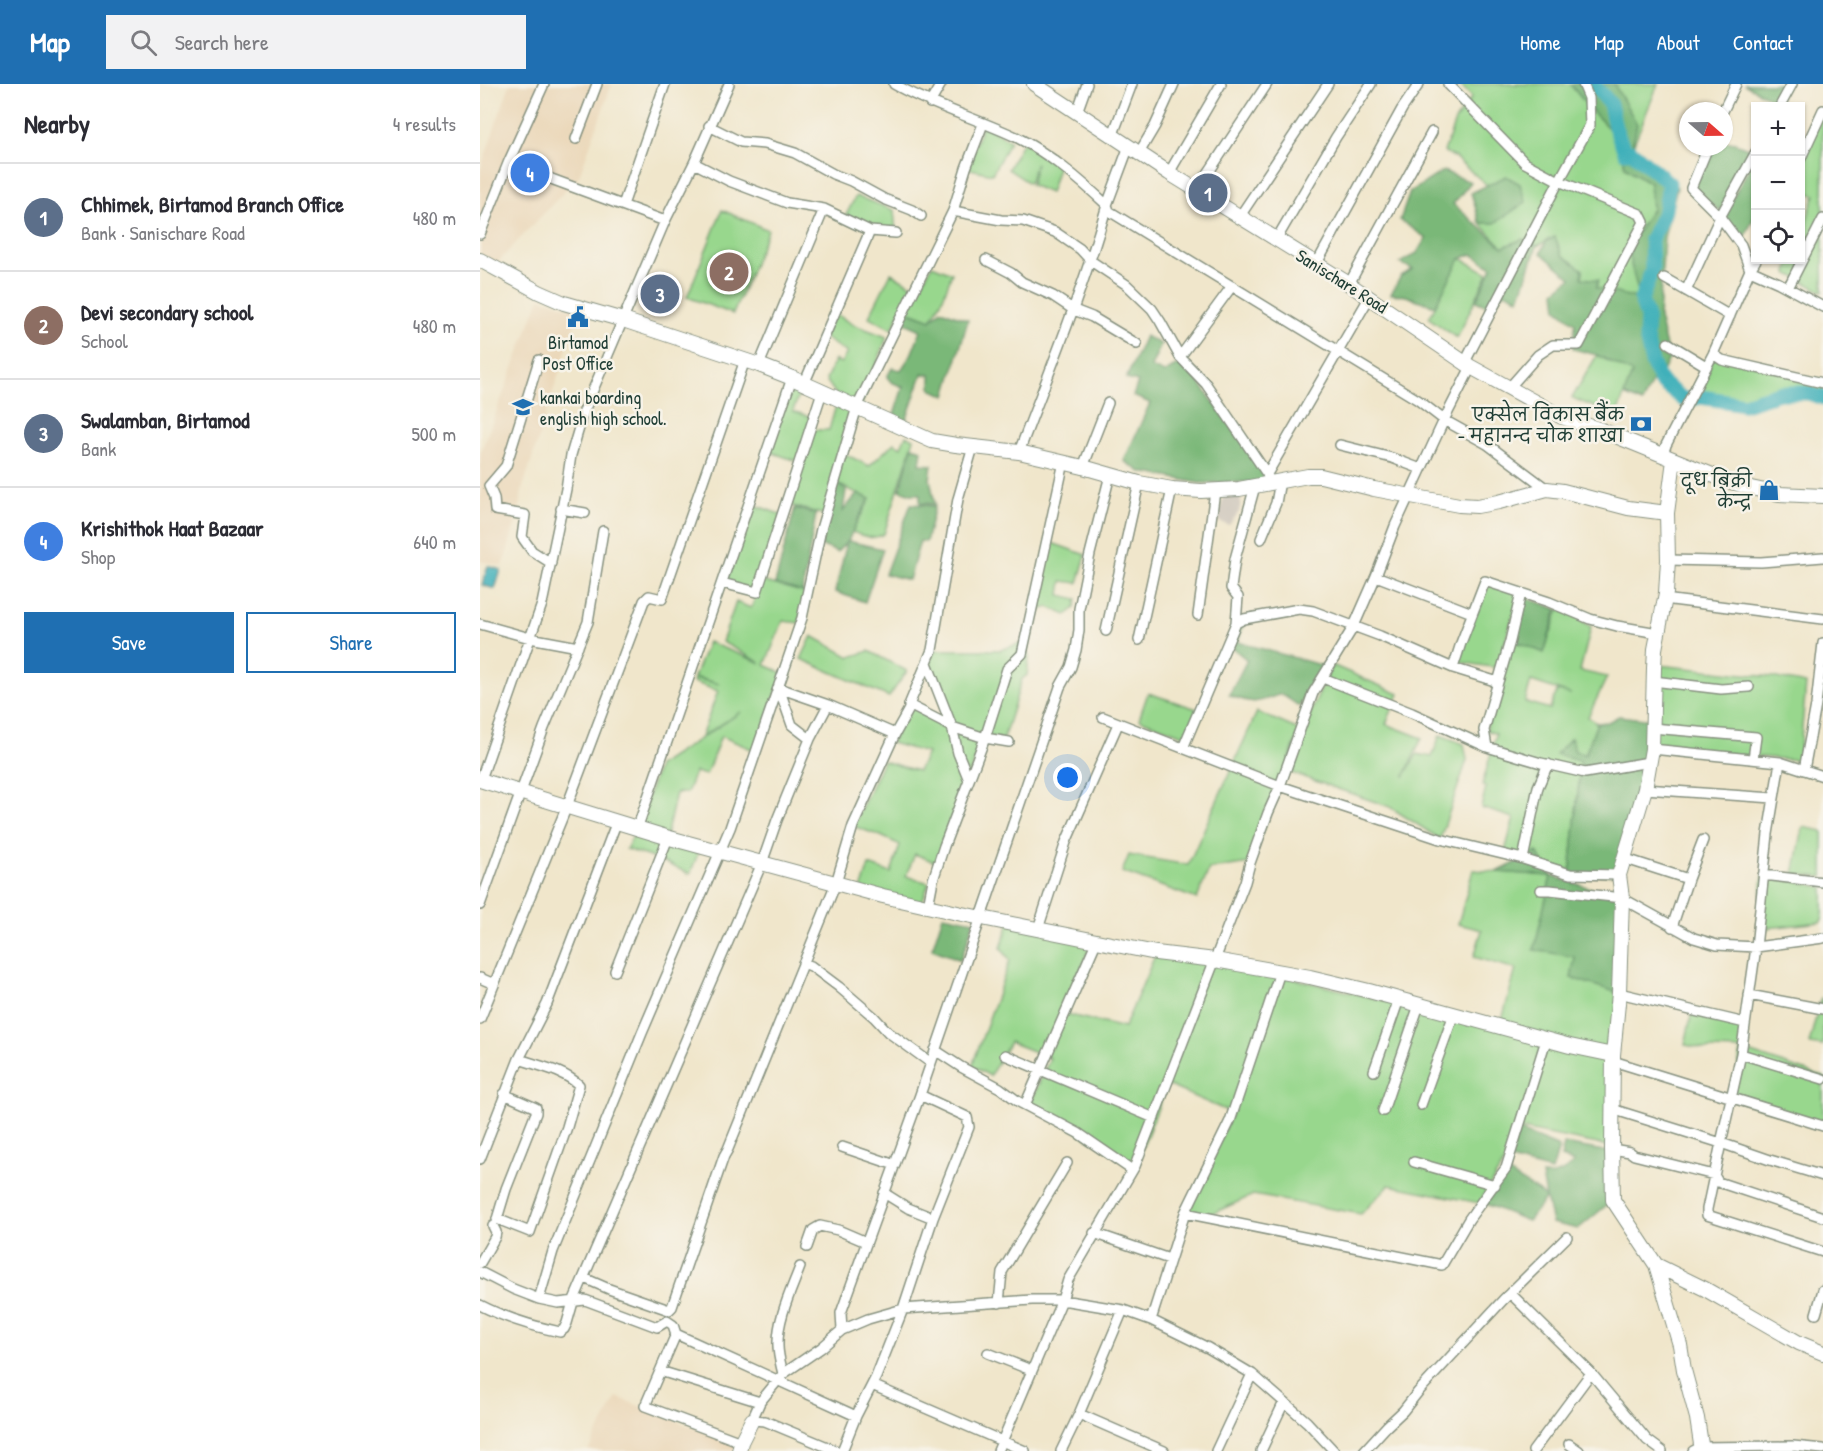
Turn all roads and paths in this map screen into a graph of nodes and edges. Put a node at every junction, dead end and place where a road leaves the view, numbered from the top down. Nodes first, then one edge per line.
1 (544, 84) edge
2 (586, 84) edge
3 (665, 84) edge
4 (729, 84) edge
5 (894, 84) edge
6 (941, 84) edge
7 (1087, 84) edge
8 (1132, 84) edge
9 (1174, 84) edge
10 (1221, 84) edge
11 (1267, 84) edge
12 (1328, 84) edge
13 (1371, 84) edge
14 (1419, 84) edge
15 (1448, 84) edge
16 (1462, 84) edge
17 (1583, 84) edge
18 (1736, 84) edge
19 (1792, 84) edge
20 (1040, 85) edge
21 (596, 86) edge
22 (1457, 93) junction
23 (1727, 102) edge
24 (1782, 102) edge
25 (930, 103) junction
26 (1823, 110) edge
27 (1077, 112) junction
28 (983, 124) junction
29 (710, 126) junction
30 (1432, 132) dead end
31 (1112, 136) junction
32 (576, 139) dead end
33 (1134, 150) junction
34 (1704, 156) edge
35 (1753, 156) edge
36 (1802, 156) edge
37 (509, 161) junction
38 (694, 163) junction
39 (1169, 173) junction
40 (1559, 181) junction
41 (1197, 190) junction
42 (1107, 205) junction
43 (623, 206) junction
44 (824, 209) junction
45 (953, 211) junction
46 (921, 216) dead end
47 (1240, 216) junction
48 (1720, 217) junction
49 (1823, 219) edge
50 (665, 221) junction
51 (870, 231) junction
52 (896, 233) dead end
53 (480, 234) edge
54 (1276, 240) junction
55 (480, 260) edge
56 (986, 260) dead end
57 (1091, 261) junction
58 (1317, 263) junction
59 (1754, 264) edge
60 (1750, 270) junction
61 (1664, 278) dead end
62 (1349, 284) junction
63 (1232, 286) junction
64 (1788, 288) junction
65 (1686, 291) junction
66 (1370, 298) junction
67 (1823, 307) edge
68 (1074, 310) junction
69 (1730, 316) junction
70 (623, 320) junction
71 (1668, 343) dead end
72 (1137, 344) dead end
73 (1340, 351) junction
74 (1713, 354) junction
75 (1180, 357) junction
76 (539, 360) dead end
77 (745, 360) junction
78 (1468, 364) junction
79 (759, 365) junction
80 (1706, 366) junction
81 (798, 381) junction
82 (1823, 383) edge
83 (1509, 388) junction
84 (822, 392) junction
85 (1108, 403) dead end
86 (857, 407) junction
87 (1444, 420) junction
88 (1340, 445) dead end
89 (973, 447) junction
90 (1018, 452) junction
91 (1668, 457) junction
92 (1064, 462) junction
93 (1083, 467) junction
94 (1421, 469) junction
95 (1110, 474) junction
96 (1272, 479) junction
97 (1139, 483) junction
98 (1254, 486) junction
99 (1172, 489) junction
100 (1547, 489) junction
101 (1215, 491) junction
102 (1409, 495) junction
103 (1823, 496) edge
104 (561, 509) junction
105 (585, 513) dead end
106 (1667, 513) junction
107 (603, 531) dead end
108 (1261, 539) dead end
109 (1823, 557) edge
110 (1668, 560) junction
111 (551, 563) junction
112 (1376, 576) junction
113 (722, 583) junction
114 (1521, 593) junction
115 (1664, 599) junction
116 (1472, 613) junction
117 (1198, 615) dead end
118 (1823, 619) edge
119 (1236, 623) junction
120 (480, 624) edge
121 (1354, 626) junction
122 (1106, 631) dead end
123 (1659, 633) junction
124 (531, 638) junction
125 (1139, 640) dead end
126 (1823, 643) edge
127 (579, 647) junction
128 (927, 663) junction
129 (1453, 668) junction
130 (1323, 678) junction
131 (1653, 681) junction
132 (1498, 682) junction
133 (1749, 687) dead end
134 (779, 688) junction
135 (828, 705) junction
136 (909, 705) junction
137 (1820, 706) edge
138 (1102, 717) dead end
139 (1118, 724) junction
140 (952, 727) junction
141 (1652, 728) junction
142 (895, 734) junction
143 (985, 738) junction
144 (810, 739) junction
145 (1009, 742) dead end
146 (1487, 747) junction
147 (1183, 748) junction
148 (1650, 755) junction
149 (1753, 759) junction
150 (1780, 762) junction
151 (1548, 764) junction
152 (1804, 770) junction
153 (1823, 776) edge
154 (969, 780) junction
155 (480, 781) edge
156 (1280, 786) junction
157 (1645, 789) junction
158 (522, 792) junction
159 (1773, 798) junction
160 (567, 806) junction
161 (617, 821) junction
162 (637, 829) junction
163 (668, 838) junction
164 (1703, 840) dead end
165 (721, 852) junction
166 (1623, 858) junction
167 (1523, 859) junction
168 (762, 863) junction
169 (1763, 875) junction
170 (1619, 876) junction
171 (1688, 879) junction
172 (1823, 882) edge
173 (836, 883) junction
174 (1541, 890) dead end
175 (1622, 898) junction
176 (480, 905) edge
177 (928, 906) junction
178 (980, 917) junction
179 (1672, 927) junction
180 (1038, 929) junction
181 (1823, 938) edge
182 (1097, 940) junction
183 (1756, 947) junction
184 (1215, 960) junction
185 (803, 963) junction
186 (615, 971) dead end
187 (1280, 972) junction
188 (480, 978) edge
189 (494, 984) junction
190 (1619, 993) junction
191 (1749, 995) junction
192 (1399, 999) junction
193 (1419, 1005) junction
194 (1823, 1009) edge
195 (1454, 1014) junction
196 (480, 1019) edge
197 (1746, 1023) junction
198 (1546, 1040) junction
199 (935, 1050) junction
200 (1741, 1054) junction
201 (1005, 1055) dead end
202 (1613, 1058) junction
203 (519, 1059) junction
204 (931, 1063) junction
205 (1040, 1071) junction
206 (1374, 1071) dead end
207 (1823, 1079) edge
208 (504, 1094) junction
209 (920, 1095) junction
210 (1732, 1099) junction
211 (1025, 1105) junction
212 (1421, 1105) dead end
213 (1612, 1109) junction
214 (1383, 1111) dead end
215 (1154, 1118) junction
216 (1823, 1126) edge
217 (1721, 1143) junction
218 (842, 1147) dead end
219 (1611, 1149) junction
220 (480, 1159) edge
221 (1414, 1162) dead end
222 (1067, 1163) dead end
223 (895, 1165) junction
224 (1132, 1170) junction
225 (1714, 1175) junction
226 (1823, 1176) edge
227 (1495, 1185) junction
228 (884, 1193) junction
229 (1185, 1214) junction
230 (1823, 1217) edge
231 (933, 1218) junction
232 (493, 1226) dead end
233 (1094, 1233) junction
234 (1567, 1237) dead end
235 (866, 1242) junction
236 (807, 1248) dead end
237 (1823, 1252) edge
238 (1169, 1259) junction
239 (480, 1263) edge
240 (1656, 1265) junction
241 (800, 1267) dead end
242 (480, 1272) edge
243 (584, 1278) junction
244 (1823, 1290) edge
245 (1510, 1293) junction
246 (539, 1299) junction
247 (1062, 1300) junction
248 (573, 1302) junction
249 (999, 1303) junction
250 (480, 1305) edge
251 (903, 1309) junction
252 (1123, 1310) junction
253 (1816, 1314) dead end
254 (1151, 1320) junction
255 (842, 1330) junction
256 (676, 1334) junction
257 (988, 1353) dead end
258 (1823, 1353) edge
259 (1031, 1370) junction
260 (660, 1371) junction
261 (1591, 1373) junction
262 (1252, 1374) junction
263 (780, 1377) junction
264 (872, 1385) junction
265 (760, 1402) junction
266 (1284, 1402) junction
267 (1079, 1414) junction
268 (856, 1416) junction
269 (752, 1420) junction
270 (1569, 1444) dead end
271 (1000, 1446) edge
272 (740, 1447) edge
273 (1324, 1448) edge
274 (1823, 1449) edge
275 (1698, 1450) edge
276 (837, 1451) edge
277 (842, 1451) edge
278 (1025, 1451) edge
279 (1061, 1451) edge
280 (1164, 1451) edge
281 (1216, 1451) edge
282 (1261, 1451) edge
283 (1334, 1451) edge
284 (1364, 1451) edge
285 (1533, 1451) edge
286 (1579, 1451) edge
287 (1662, 1451) edge

1 - 37 street
2 - 21 street
3 - 43 street
4 - 29 street
5 - 25 street
6 - 25 street
7 - 27 street
8 - 31 street
9 - 33 street
10 - 39 street
11 - 41 street
12 - 47 street
13 - 54 street
14 - 58 street
15 - 22 street
16 - 22 street
17 - 40 street
18 - 23 street
19 - 24 street
20 - 27 street, Sanischare Road
21 - 32 street
22 - 40 street
25 - 28 street
26 - 36 street
27 - 31 street, Sanischare Road
28 - 42 street
28 - 45 street
29 - 38 street
29 - 46 street
30 - 62 street
31 - 33 street, Sanischare Road
33 - 39 street, Sanischare Road
33 - 42 street
34 - 48 street
35 - 48 street
37 - 43 street
37 - 53 street
38 - 44 street
38 - 50 street
39 - 41 street, Sanischare Road
40 - 78 street
40 - 83 street
41 - 47 street, Sanischare Road
42 - 57 street
42 - 63 street
43 - 50 street
44 - 51 street
44 - 79 street
45 - 57 street
45 - 86 street
47 - 54 street, Sanischare Road
48 - 60 street
48 - 65 street
49 - 64 street
50 - 70 street
51 - 52 street
51 - 81 street
54 - 58 street, Sanischare Road
55 - 70 street
56 - 68 street
57 - 68 street
57 - 75 street
58 - 62 street, Sanischare Road
59 - 60 street
60 - 64 street
60 - 69 street
61 - 65 street
62 - 66 street, Sanischare Road
63 - 73 street
63 - 75 street
64 - 67 street
65 - 69 street
66 - 73 street
66 - 78 street, Sanischare Road
68 - 72 street
68 - 90 street
69 - 74 street
70 - 77 street
70 - 104 street
71 - 80 street
73 - 87 street
73 - 96 street
74 - 80 street
74 - 82 street
75 - 96 street
76 - 111 street
77 - 79 street
77 - 160 street
78 - 83 street, Sanischare Road
78 - 87 street
79 - 81 street
80 - 91 street
81 - 84 street
81 - 113 street
83 - 91 street, Sanischare Road
84 - 86 street
84 - 113 street
85 - 93 street
86 - 89 street
86 - 134 street
87 - 94 street
87 - 100 street
88 - 94 street
89 - 90 street
89 - 128 street
90 - 92 street
91 - 103 street, Sanischare Road
91 - 106 street
92 - 93 street
92 - 143 street
93 - 95 street
94 - 102 street
95 - 97 street
95 - 178 street
96 - 98 street
96 - 102 street
96 - 108 street
97 - 99 street
97 - 122 street
98 - 101 street
98 - 119 street
99 - 101 street
99 - 125 street
100 - 102 street
100 - 106 street
101 - 117 street
102 - 112 street
104 - 105 street
104 - 111 street
106 - 110 street
107 - 127 street
109 - 110 street
110 - 115 street
111 - 124 street
112 - 116 street
112 - 121 street
113 - 162 street
114 - 116 street
114 - 123 street
114 - 132 street
115 - 118 street
115 - 123 street
116 - 129 street
119 - 121 street
119 - 147 street
120 - 124 street
121 - 129 street
121 - 130 street
123 - 131 street
124 - 127 street
124 - 155 street
126 - 137 street
127 - 158 street
128 - 136 street
128 - 140 street
129 - 132 street
130 - 146 street
130 - 156 street
131 - 133 street
131 - 141 street
132 - 146 street
134 - 135 street
134 - 144 street
134 - 165 street
135 - 142 street
135 - 144 street
136 - 140 street
136 - 142 street
137 - 152 street
138 - 139 street
139 - 147 street
139 - 180 street
140 - 143 street
140 - 154 street
141 - 148 street
141 - 149 street
142 - 173 street
143 - 145 street
143 - 154 street
144 - 168 street
146 - 151 street
147 - 156 street
148 - 149 street
148 - 151 street
148 - 157 street
149 - 150 street
150 - 152 street
150 - 159 street
151 - 167 street
152 - 153 street
154 - 177 street
155 - 158 street
156 - 167 street
156 - 184 street
157 - 159 street
157 - 166 street
158 - 160 street
158 - 176 street
159 - 169 street
160 - 161 street
160 - 189 street
161 - 162 street
161 - 203 street
162 - 163 street
163 - 165 street
163 - 186 street
164 - 171 street
165 - 168 street
165 - 246 street
166 - 170 street
166 - 171 street
167 - 170 street
168 - 173 street
168 - 243 street
169 - 172 street
169 - 183 street
170 - 175 street
171 - 179 street
173 - 177 street
173 - 185 street
174 - 175 street
175 - 179 street
175 - 190 street
177 - 178 street
178 - 180 street
178 - 199 street
179 - 183 street
180 - 182 street
181 - 183 street
182 - 184 street
182 - 205 street
183 - 191 street
184 - 187 street
184 - 215 street
185 - 204 street
185 - 243 street
187 - 192 street
187 - 229 street
188 - 189 street
189 - 196 street
190 - 197 street
190 - 202 street
191 - 194 street
191 - 197 street
192 - 193 street
192 - 206 street
193 - 195 street
193 - 214 street
195 - 198 street
195 - 212 street
197 - 200 street
198 - 202 street
198 - 227 street
199 - 204 street
199 - 211 street
200 - 207 street
200 - 210 street
201 - 205 street
202 - 210 street
202 - 213 street
203 - 208 street
203 - 208 street
204 - 209 street
205 - 211 street
205 - 215 street
208 - 220 street
209 - 223 street
209 - 231 street
210 - 216 street
210 - 217 street
211 - 224 street
213 - 217 street
213 - 219 street
215 - 224 street
217 - 225 street
217 - 226 street
218 - 223 street
219 - 225 street
219 - 240 street
221 - 227 street
222 - 249 street
223 - 228 street
224 - 233 street
225 - 230 street
225 - 237 street
227 - 229 street
228 - 231 street
228 - 235 street
229 - 238 street
231 - 251 street
232 - 239 street
233 - 238 street
233 - 247 street
234 - 245 street
235 - 236 street
235 - 255 street
238 - 254 street
240 - 258 street
240 - 275 street
241 - 263 street
242 - 246 street
243 - 248 street
244 - 253 street
245 - 261 street
245 - 284 street
246 - 248 street
247 - 249 street
247 - 252 street
247 - 259 street
248 - 250 street
248 - 256 street
249 - 251 street
251 - 255 street
251 - 264 street
252 - 254 street
252 - 267 street
254 - 262 street
255 - 263 street
256 - 260 street
256 - 263 street
257 - 259 street
259 - 271 street
260 - 265 street
260 - 272 street
261 - 285 street
261 - 287 street
262 - 266 street
262 - 281 street
263 - 265 street
263 - 268 street
264 - 268 street
264 - 271 street
265 - 269 street
266 - 273 street
266 - 282 street
267 - 279 street
267 - 280 street
268 - 277 street
269 - 272 street
269 - 276 street
270 - 286 street
271 - 278 street
273 - 283 street
274 - 275 street

